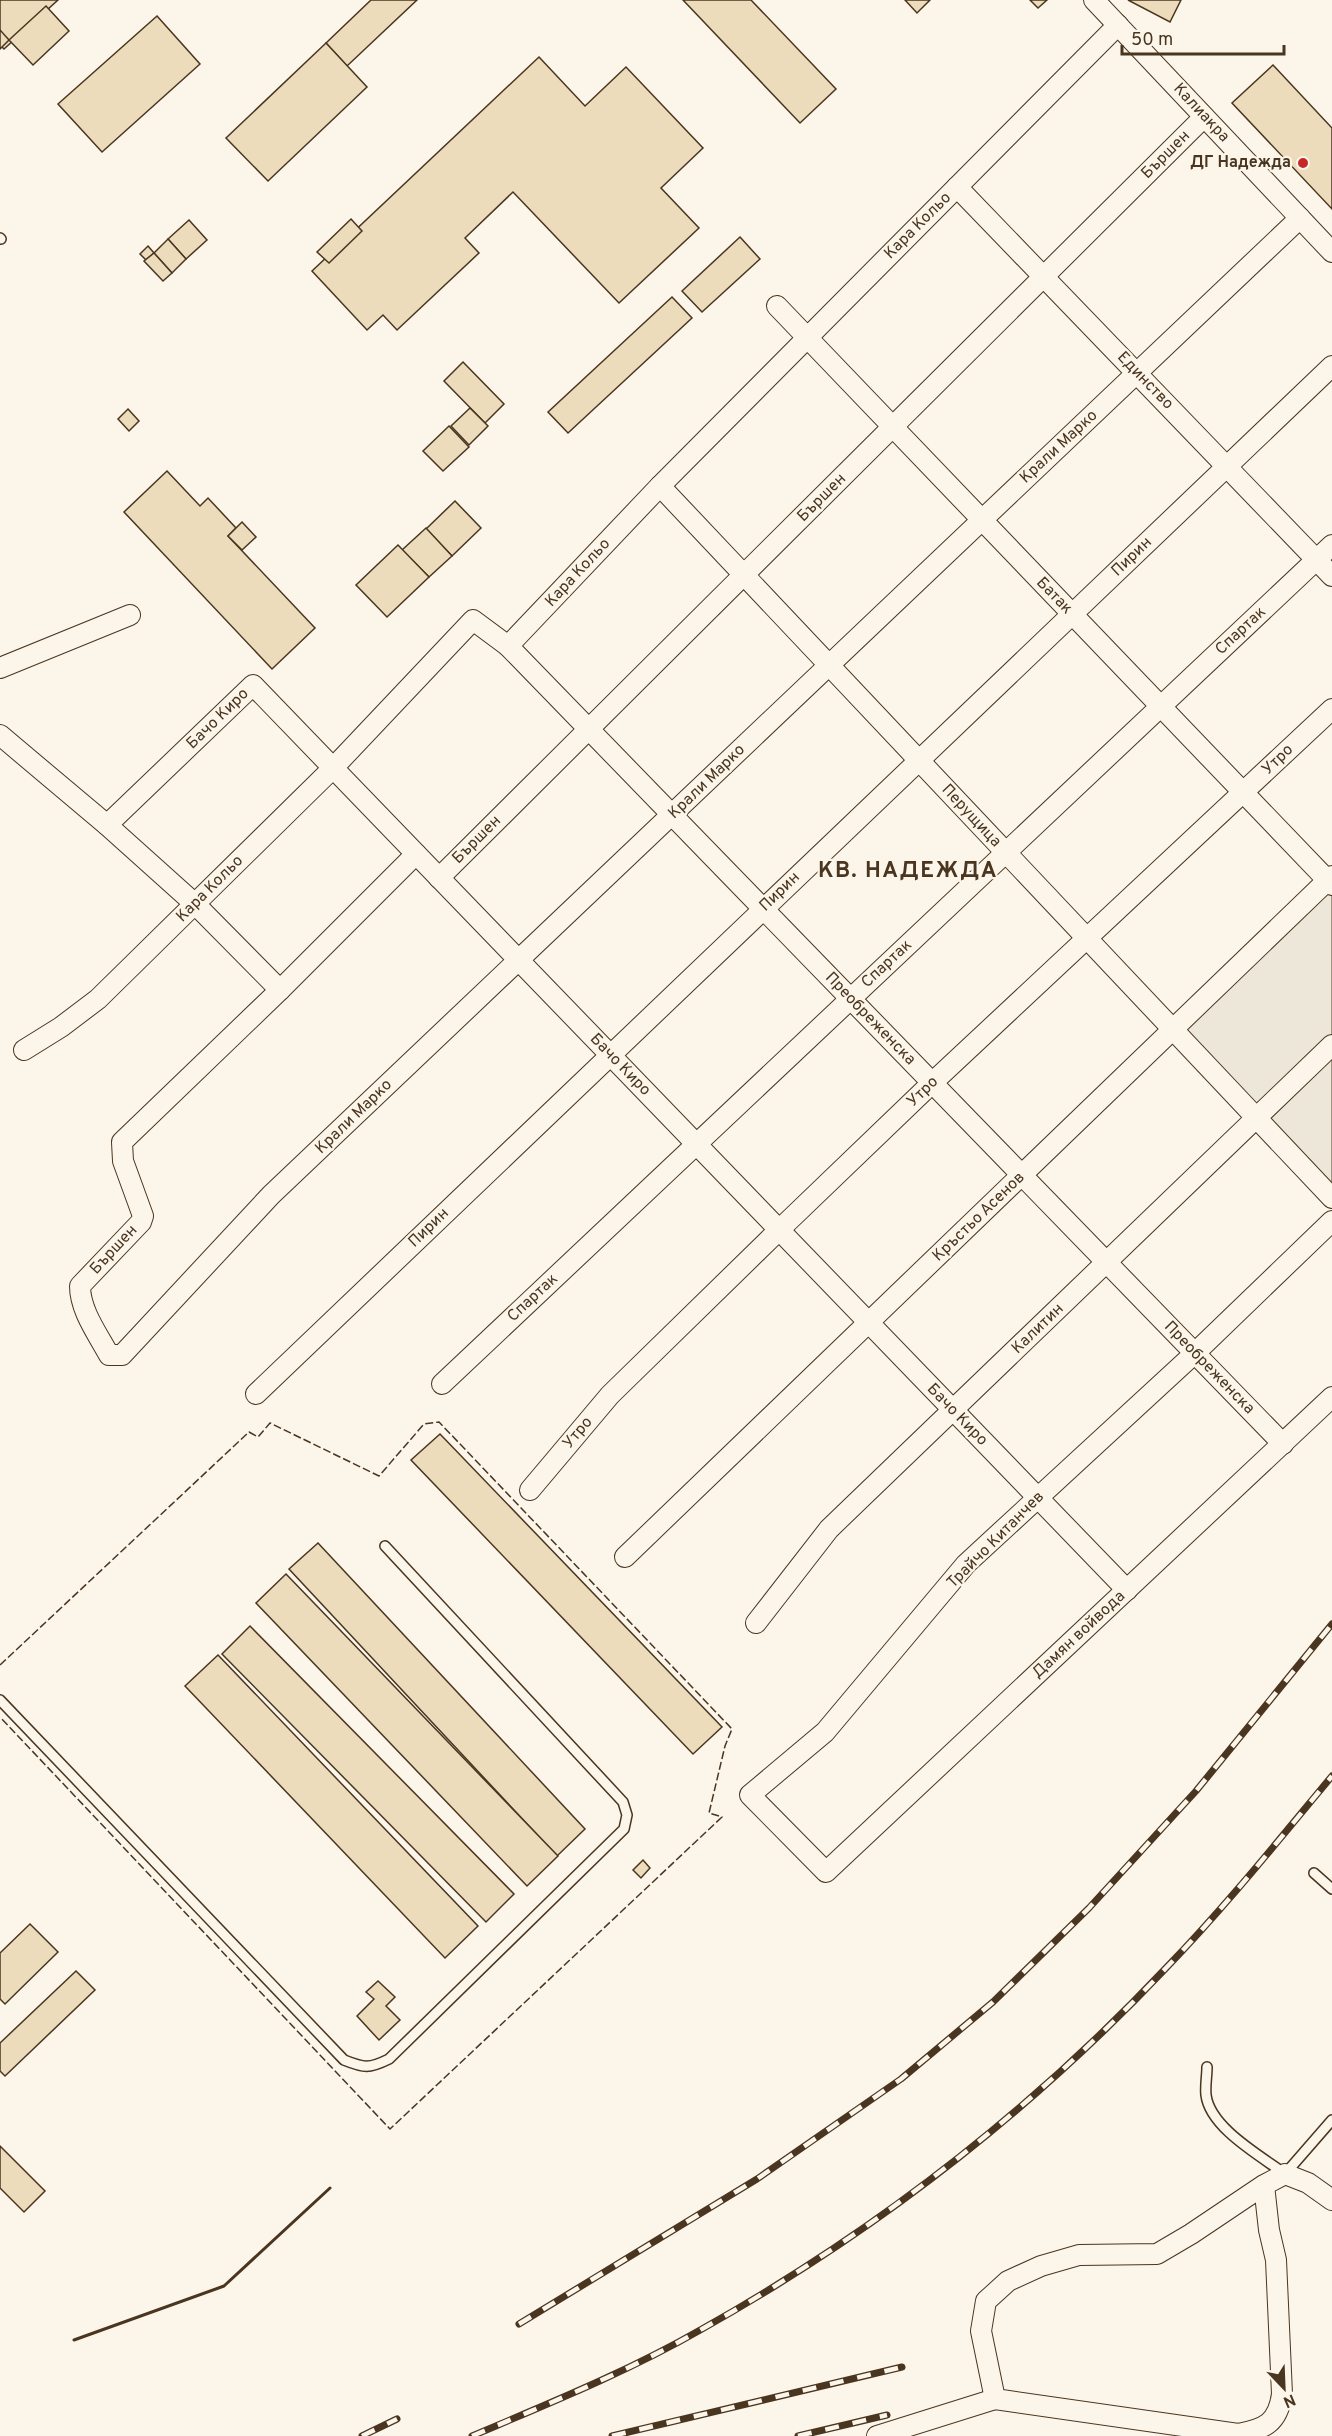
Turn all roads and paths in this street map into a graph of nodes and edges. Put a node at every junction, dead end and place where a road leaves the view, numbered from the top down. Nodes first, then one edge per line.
1 (1094, 0) edge
2 (1118, 25) junction
3 (1204, 117) junction
4 (957, 187) junction
5 (1300, 218) junction
6 (1332, 252) edge
7 (1044, 277) junction
8 (777, 306) dead end
9 (808, 338) junction
10 (1332, 366) edge
11 (1137, 374) junction
12 (893, 427) junction
13 (1227, 466) junction
14 (660, 486) junction
15 (982, 520) junction
16 (1332, 545) edge
17 (1316, 560) junction
18 (744, 575) junction
19 (1332, 576) edge
20 (1072, 614) junction
21 (130, 615) dead end
22 (508, 646) junction
23 (829, 666) junction
24 (0, 668) edge
25 (1161, 707) junction
26 (1332, 709) edge
27 (589, 729) junction
28 (0, 735) edge
29 (919, 760) junction
30 (333, 768) junction
31 (1244, 793) junction
32 (672, 815) junction
33 (107, 825) junction
34 (1006, 853) junction
35 (416, 854) junction
36 (439, 878) junction
37 (1330, 880) edge
38 (195, 904) junction
39 (763, 908) junction
40 (1088, 939) junction
41 (519, 960) junction
42 (279, 990) junction
43 (850, 999) junction
44 (1173, 1029) junction
45 (1332, 1045) edge
46 (24, 1050) dead end
47 (609, 1054) junction
48 (932, 1083) junction
49 (1257, 1118) junction
50 (696, 1144) junction
51 (1022, 1175) junction
52 (1332, 1198) edge
53 (1332, 1221) edge
54 (779, 1230) junction
55 (1108, 1263) junction
56 (868, 1323) junction
57 (1195, 1353) junction
58 (123, 1355) joint
59 (442, 1384) dead end
60 (256, 1394) dead end
61 (1332, 1397) edge
62 (953, 1410) junction
63 (1282, 1444) junction
64 (530, 1490) dead end
65 (1037, 1498) junction
66 (385, 1546) dead end
67 (626, 1557) dead end
68 (1127, 1590) junction
69 (756, 1623) dead end
70 (0, 1700) edge
71 (826, 1872) joint
72 (1314, 1873) dead end
73 (1332, 1889) edge
74 (1207, 2067) dead end
75 (1332, 2120) edge
76 (1286, 2174) junction
77 (1264, 2185) junction
78 (1332, 2200) edge
79 (995, 2399) junction
80 (880, 2436) edge

1 - 2 street, Калиакра
2 - 3 street, Калиакра
2 - 4 street, Кара Кольо
3 - 5 street, Калиакра
3 - 7 street, Бършен
4 - 7 street, Единство
4 - 9 street, Кара Кольо
5 - 6 street, Калиакра
5 - 11 street, Крали Марко
7 - 11 street, Единство
7 - 12 street, Бършен
8 - 9 street, Батак
9 - 12 street, Батак
9 - 14 street, Кара Кольо
10 - 13 street, Пирин
11 - 13 street, Единство
11 - 15 street, Крали Марко
12 - 15 street, Батак
12 - 18 street, Бършен
13 - 17 street, Единство
13 - 20 street, Пирин
14 - 18 street, Перущица
14 - 22 street, Кара Кольо
15 - 20 street, Батак
15 - 23 street, Крали Марко
16 - 17 street, Спартак
17 - 19 street, Единство
17 - 25 street, Спартак
18 - 23 street, Перущица
18 - 27 street, Бършен
20 - 25 street, Батак
20 - 29 street, Пирин
21 - 24 street
22 - 27 street, Преобреженска
22 - 30 street, Кара Кольо
23 - 29 street, Перущица
23 - 32 street, Крали Марко
25 - 31 street, Батак
25 - 34 street, Спартак
26 - 31 street, Утро
27 - 32 street, Преобреженска
27 - 36 street, Бършен
28 - 33 street
29 - 34 street, Перущица
29 - 39 street, Пирин
30 - 33 street, Бачо Киро
30 - 35 street, Бачо Киро
30 - 38 street, Кара Кольо
31 - 37 street, Батак
31 - 40 street, Утро
32 - 39 street, Преобреженска
32 - 41 street, Крали Марко
33 - 38 street
34 - 40 street, Перущица
34 - 43 street, Спартак
35 - 36 street, Бачо Киро
35 - 42 street, Бършен
36 - 41 street, Бачо Киро
37 - 44 street, Кръстьо Асенов
38 - 42 street
38 - 46 street, Кара Кольо
39 - 43 street, Преобреженска
39 - 47 street, Пирин
40 - 44 street, Перущица
40 - 48 street, Утро
41 - 47 street, Бачо Киро
41 - 58 street, Крали Марко
42 - 58 street, Бършен
43 - 48 street, Преобреженска
43 - 50 street, Спартак
44 - 49 street, Перущица
44 - 51 street, Кръстьо Асенов
45 - 49 street, Калитин
47 - 50 street, Бачо Киро
47 - 60 street, Пирин
48 - 51 street, Преобреженска
48 - 54 street, Утро
49 - 52 street, Перущица
49 - 55 street, Калитин
50 - 54 street, Бачо Киро
50 - 59 street, Спартак
51 - 55 street, Преобреженска
51 - 56 street, Кръстьо Асенов
53 - 57 street, Трайчо Китанчев
54 - 56 street, Бачо Киро
54 - 64 street, Утро
55 - 57 street, Преобреженска
55 - 62 street, Калитин
56 - 62 street, Бачо Киро
56 - 67 street, Кръстьо Асенов
57 - 63 street, Преобреженска
57 - 65 street, Трайчо Китанчев
61 - 63 street, Дамян войвода
62 - 65 street, Бачо Киро
62 - 69 street, Калитин
63 - 68 street, Дамян войвода
65 - 68 street, Бачо Киро
65 - 71 street, Трайчо Китанчев
66 - 70 lane
68 - 71 street, Дамян войвода
72 - 73 lane
74 - 76 lane
75 - 76 lane
76 - 77 street
76 - 78 street
77 - 79 street
77 - 79 street
79 - 80 street

